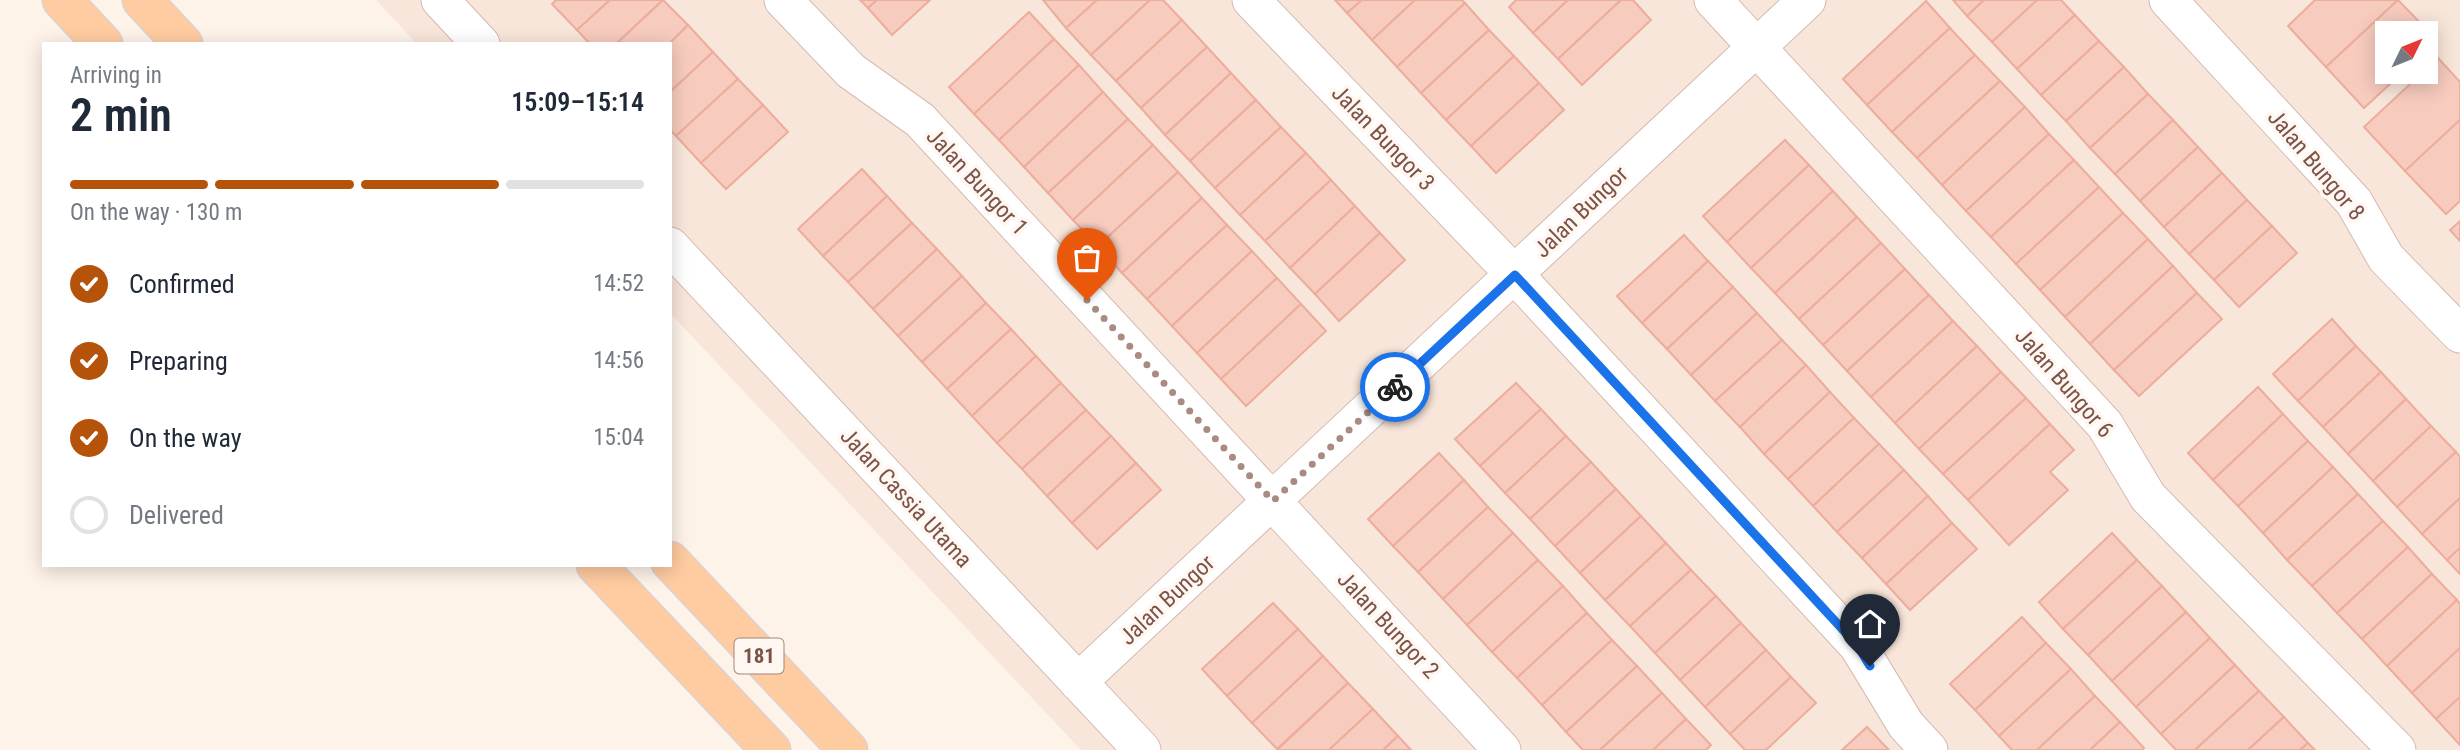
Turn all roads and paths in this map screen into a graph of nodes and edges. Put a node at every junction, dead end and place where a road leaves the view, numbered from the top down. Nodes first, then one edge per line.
1 (62, 0) edge
2 (142, 0) edge
3 (440, 0) edge
4 (783, 0) edge
5 (1251, 0) edge
6 (1713, 0) edge
7 (1807, 0) edge
8 (2168, 0) edge
9 (101, 42) edge
10 (181, 42) edge
11 (479, 42) edge
12 (1757, 47) junction
13 (672, 248) edge
14 (1515, 275) junction
15 (2460, 334) edge
16 (1273, 501) junction
17 (672, 563) edge
18 (598, 567) edge
19 (1078, 682) junction
20 (771, 750) edge
21 (848, 750) edge
22 (1142, 750) edge
23 (1502, 750) edge
24 (1929, 750) edge
25 (2397, 750) edge

1 - 9 main road
2 - 10 main road
3 - 11 street
4 - 16 street, Jalan Bungor 1
5 - 14 street, Jalan Bungor 3
6 - 12 street, Jalan Bungor 6
7 - 12 street, Jalan Bungor
8 - 15 street, Jalan Bungor 8
12 - 14 street, Jalan Bungor
12 - 25 street, Jalan Bungor 6
13 - 19 street, Jalan Cassia Utama
14 - 16 street, Jalan Bungor
14 - 24 street, Jalan Bungor 3
16 - 19 street, Jalan Bungor
16 - 23 street, Jalan Bungor 2
17 - 21 main road, 181
18 - 20 main road, 181
19 - 22 street, Jalan Cassia Utama

